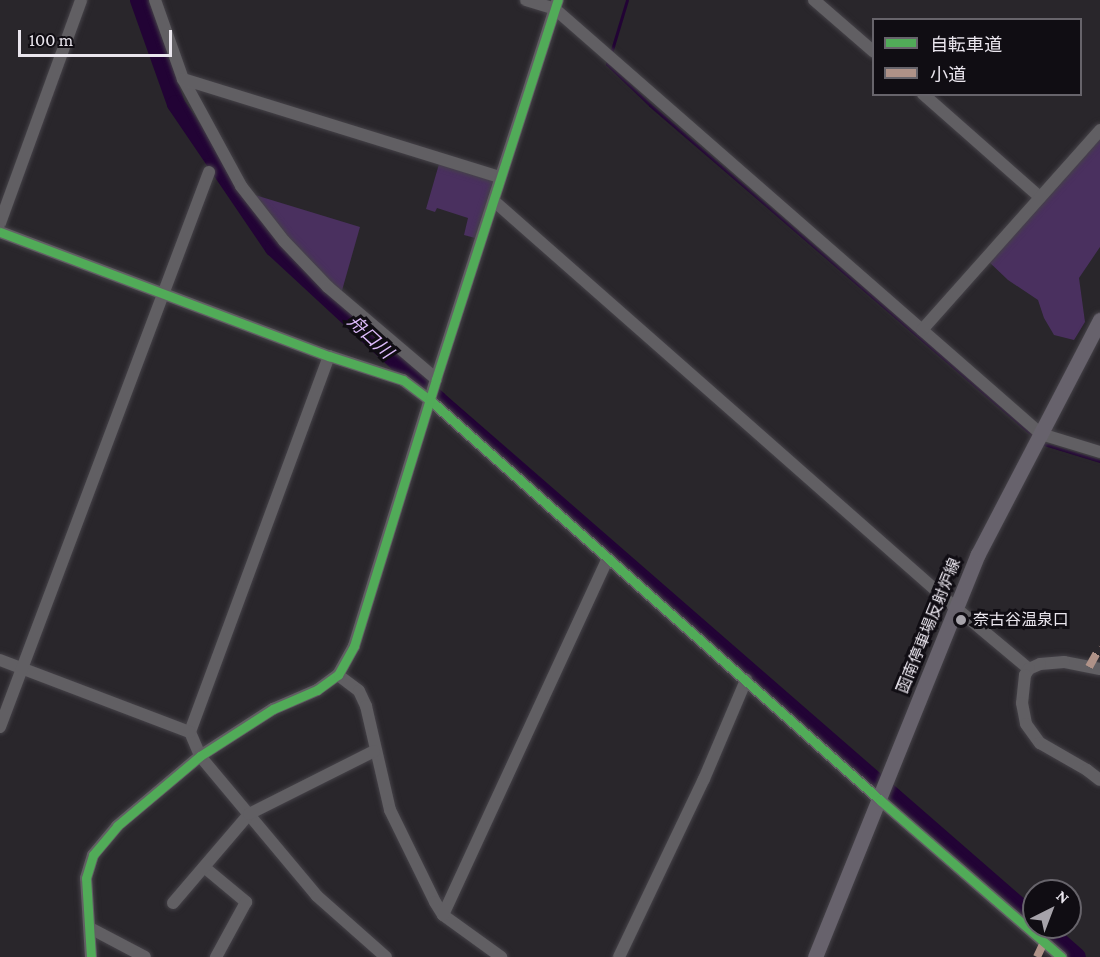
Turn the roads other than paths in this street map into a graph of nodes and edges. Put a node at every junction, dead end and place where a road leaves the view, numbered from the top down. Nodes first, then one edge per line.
1 (81, 0) edge
2 (155, 0) edge
3 (526, 0) edge
4 (814, 0) edge
5 (557, 4) edge
6 (872, 51) edge
7 (183, 79) junction
8 (924, 96) edge
9 (1100, 130) edge
10 (209, 172) dead end
11 (500, 177) junction
12 (1040, 197) junction
13 (494, 201) junction
14 (0, 223) edge
15 (0, 232) edge
16 (164, 293) junction
17 (1100, 320) edge
18 (922, 330) junction
19 (329, 357) junction
20 (436, 379) junction
21 (431, 401) junction
22 (1039, 438) junction
23 (1100, 452) edge
24 (608, 558) junction
25 (956, 608) junction
26 (0, 660) edge
27 (22, 668) junction
28 (1029, 669) junction
29 (1100, 669) edge
30 (338, 675) junction
31 (746, 680) junction
32 (0, 727) edge
33 (190, 732) junction
34 (375, 751) junction
35 (200, 756) junction
36 (1100, 780) edge
37 (882, 792) junction
38 (249, 814) junction
39 (204, 867) junction
40 (173, 903) dead end
41 (443, 915) junction
42 (90, 928) junction
43 (91, 957) edge
44 (145, 957) edge
45 (216, 957) edge
46 (386, 957) edge
47 (501, 957) edge
48 (619, 957) edge
49 (815, 957) edge
50 (1061, 957) edge

1 - 14 street
2 - 7 street
3 - 5 street
4 - 6 street
5 - 11 street
5 - 18 street
7 - 11 street
7 - 20 street
8 - 12 street
9 - 12 street
10 - 16 street
11 - 13 street
12 - 18 street
13 - 20 street
13 - 25 street
15 - 16 street
16 - 19 street
16 - 27 street
17 - 22 main road, 函南停車場反射炉線
18 - 22 street
19 - 21 street
19 - 33 street
20 - 21 street
21 - 24 street
21 - 30 street
22 - 23 street
22 - 25 main road, 函南停車場反射炉線
24 - 31 street
24 - 41 street
25 - 28 street
25 - 37 main road, 函南停車場反射炉線
26 - 27 street
27 - 32 street
27 - 33 street
28 - 29 street
28 - 36 street
30 - 34 street
30 - 35 street
31 - 37 street
31 - 48 street
33 - 35 street
34 - 38 street
34 - 41 street
35 - 38 street
35 - 42 street
37 - 49 main road, 函南停車場反射炉線
37 - 50 street
38 - 39 street
38 - 46 street
39 - 40 street
39 - 45 street
41 - 47 street
42 - 43 street
42 - 44 street

